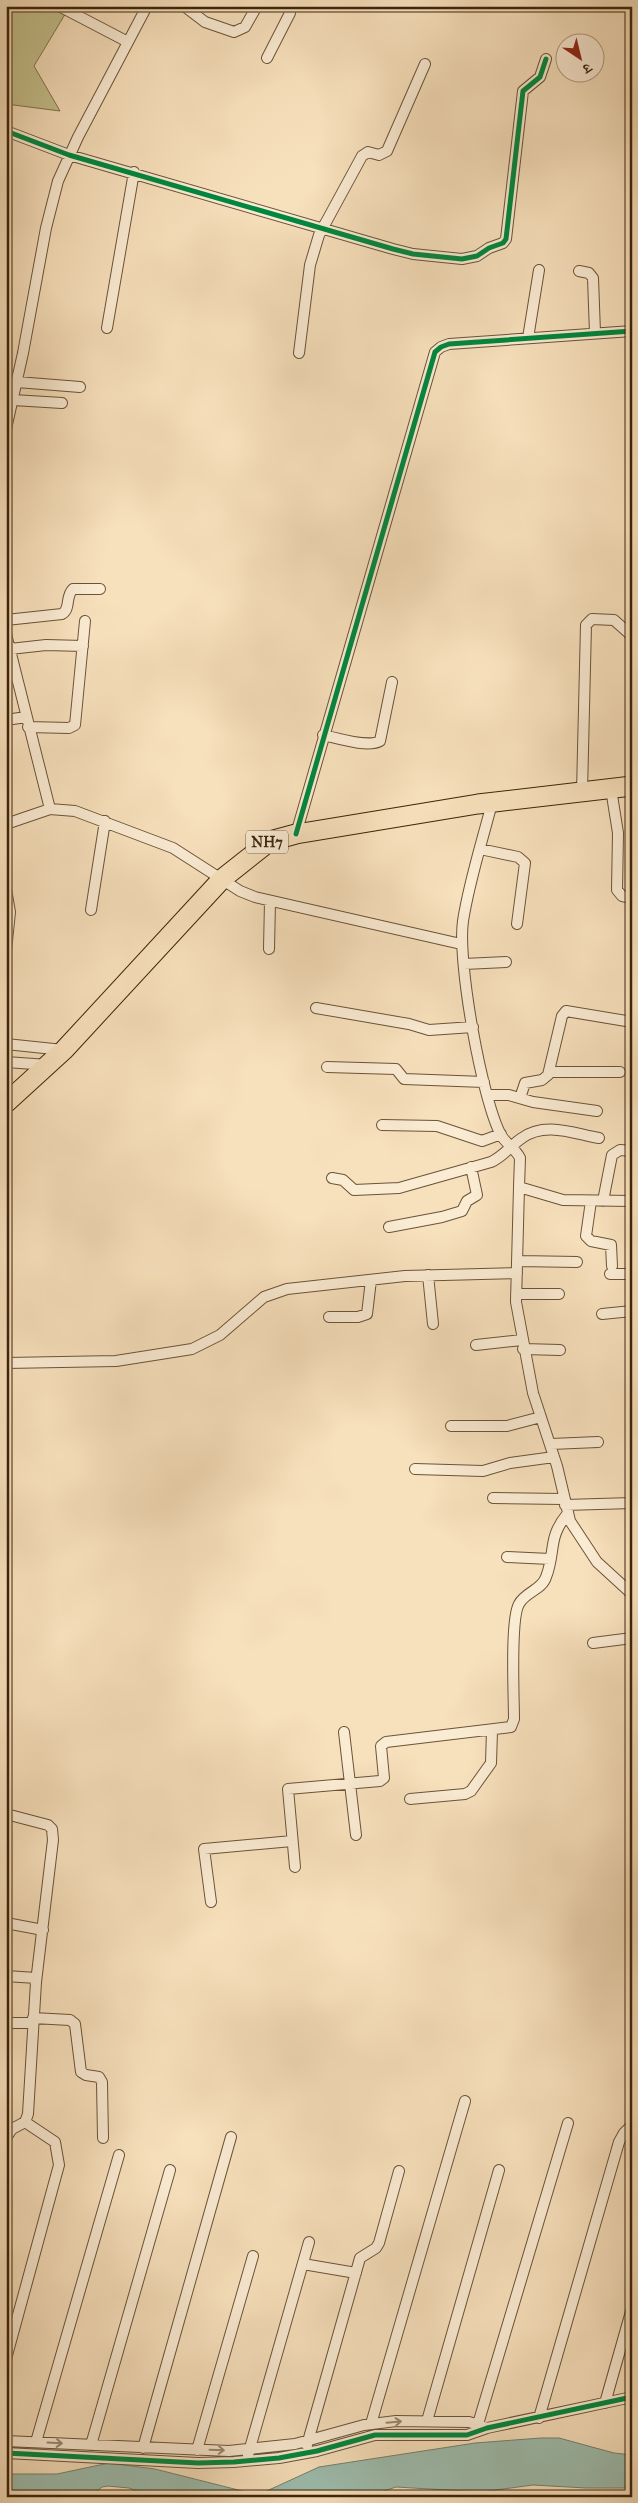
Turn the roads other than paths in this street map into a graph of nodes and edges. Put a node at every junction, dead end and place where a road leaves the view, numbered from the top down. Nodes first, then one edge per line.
1 (59, 6) edge
2 (147, 6) edge
3 (184, 6) edge
4 (257, 6) edge
5 (289, 6) edge
6 (128, 42) junction
7 (267, 58) dead end
8 (546, 59) dead end
9 (425, 64) dead end
10 (6, 131) edge
11 (69, 155) junction
12 (134, 172) junction
13 (323, 227) junction
14 (539, 270) dead end
15 (579, 270) dead end
16 (107, 328) dead end
17 (632, 331) edge
18 (595, 333) junction
19 (528, 338) junction
20 (299, 353) dead end
21 (17, 382) junction
22 (80, 387) dead end
23 (12, 400) junction
24 (62, 403) dead end
25 (6, 429) edge
26 (100, 589) dead end
27 (6, 620) edge
28 (85, 621) dead end
29 (6, 634) edge
30 (632, 636) edge
31 (82, 646) junction
32 (9, 654) edge
33 (392, 682) dead end
34 (6, 720) edge
35 (27, 722) junction
36 (323, 735) junction
37 (632, 786) edge
38 (612, 789) junction
39 (582, 792) junction
40 (492, 803) junction
41 (50, 809) junction
42 (105, 821) junction
43 (6, 824) edge
44 (296, 834) junction
45 (480, 849) junction
46 (222, 879) junction
47 (6, 889) edge
48 (632, 898) edge
49 (270, 901) junction
50 (91, 910) dead end
51 (517, 924) dead end
52 (461, 944) junction
53 (269, 950) dead end
54 (6, 951) edge
55 (506, 962) dead end
56 (464, 964) junction
57 (316, 1008) dead end
58 (632, 1022) edge
59 (474, 1027) junction
60 (6, 1044) edge
61 (64, 1050) junction
62 (6, 1062) edge
63 (49, 1065) junction
64 (327, 1067) dead end
65 (549, 1072) junction
66 (620, 1072) dead end
67 (484, 1082) junction
68 (488, 1095) junction
69 (520, 1098) junction
70 (6, 1103) edge
71 (597, 1111) dead end
72 (382, 1125) dead end
73 (501, 1134) junction
74 (599, 1138) dead end
75 (512, 1147) junction
76 (632, 1151) edge
77 (471, 1167) junction
78 (332, 1178) dead end
79 (519, 1187) junction
80 (591, 1200) junction
81 (603, 1201) junction
82 (632, 1201) edge
83 (389, 1228) dead end
84 (518, 1262) junction
85 (577, 1262) dead end
86 (517, 1273) junction
87 (632, 1274) edge
88 (428, 1275) junction
89 (371, 1280) junction
90 (516, 1294) junction
91 (559, 1294) dead end
92 (632, 1311) edge
93 (602, 1314) dead end
94 (329, 1317) dead end
95 (433, 1324) dead end
96 (476, 1345) dead end
97 (523, 1345) junction
98 (560, 1350) dead end
99 (6, 1363) edge
100 (541, 1417) junction
101 (451, 1426) dead end
102 (598, 1442) dead end
103 (551, 1444) junction
104 (554, 1457) junction
105 (415, 1469) dead end
106 (493, 1498) dead end
107 (632, 1504) edge
108 (566, 1506) junction
109 (507, 1556) dead end
110 (550, 1559) junction
111 (632, 1594) edge
112 (632, 1638) edge
113 (593, 1643) dead end
114 (492, 1731) junction
115 (344, 1732) dead end
116 (351, 1785) junction
117 (410, 1799) dead end
118 (6, 1814) edge
119 (356, 1836) dead end
120 (292, 1841) junction
121 (295, 1867) dead end
122 (210, 1902) dead end
123 (6, 1923) edge
124 (42, 1930) junction
125 (6, 1976) edge
126 (36, 1978) junction
127 (33, 2020) junction
128 (6, 2023) edge
129 (464, 2101) dead end
130 (26, 2122) junction
131 (568, 2123) dead end
132 (632, 2125) edge
133 (231, 2136) dead end
134 (6, 2138) edge
135 (103, 2138) dead end
136 (119, 2155) dead end
137 (170, 2170) dead end
138 (500, 2170) dead end
139 (399, 2171) dead end
140 (309, 2242) dead end
141 (253, 2256) dead end
142 (303, 2264) junction
143 (356, 2273) junction
144 (632, 2308) edge
145 (6, 2359) edge
146 (632, 2397) edge
147 (605, 2403) junction
148 (539, 2418) junction
149 (427, 2421) junction
150 (371, 2424) junction
151 (483, 2426) junction
152 (6, 2441) edge
153 (308, 2441) junction
154 (36, 2442) junction
155 (91, 2446) junction
156 (143, 2448) junction
157 (197, 2450) junction
158 (250, 2450) junction
159 (6, 2454) edge
160 (304, 2454) junction
161 (247, 2461) junction

1 - 6 street
2 - 6 street
3 - 4 street
5 - 7 street
6 - 11 street
8 - 13 street
9 - 13 street
10 - 11 street
11 - 12 street
11 - 21 street
12 - 13 street
12 - 16 street
13 - 20 street
14 - 19 street
15 - 18 street
17 - 18 street
18 - 19 street
19 - 36 street
21 - 22 street
21 - 23 street
23 - 24 street
23 - 25 street
26 - 27 street
28 - 31 street
29 - 32 street
30 - 39 street
31 - 32 street
31 - 35 street
32 - 35 street
33 - 36 street
34 - 35 street
35 - 41 street
36 - 44 street
37 - 38 highway, NH7
38 - 39 highway, NH7
38 - 48 street
39 - 40 highway, NH7
40 - 44 highway, NH7
40 - 45 street
41 - 42 street
41 - 43 street
42 - 46 street
42 - 50 street
44 - 46 highway, NH7
45 - 51 street
45 - 52 street
46 - 49 street
46 - 61 highway, NH7
47 - 54 street
49 - 52 street
49 - 53 street
52 - 56 street
55 - 56 street
56 - 59 street
57 - 59 street
58 - 65 street
59 - 67 street
60 - 61 street
61 - 63 highway, NH7
62 - 63 street
63 - 70 highway, NH7
64 - 67 street
65 - 66 street
65 - 69 street
67 - 68 street
68 - 69 street
68 - 73 street
69 - 71 street
72 - 73 street
73 - 75 street
74 - 75 street
75 - 77 street
75 - 79 street
76 - 81 street
77 - 78 street
77 - 83 street
79 - 80 street
79 - 84 street
80 - 81 street
80 - 87 street
81 - 82 street
84 - 85 street
84 - 86 street
86 - 88 street
86 - 90 street
88 - 89 street
88 - 95 street
89 - 94 street
89 - 99 street
90 - 91 street
90 - 97 street
92 - 93 street
96 - 97 street
97 - 98 street
97 - 100 street
100 - 101 street
100 - 103 street
102 - 103 street
103 - 104 street
104 - 105 street
104 - 108 street
106 - 108 street
107 - 108 street
108 - 110 street
108 - 111 street
109 - 110 street
110 - 114 street
112 - 113 street
114 - 116 street
114 - 117 street
115 - 116 street
116 - 119 street
116 - 120 street
118 - 124 street
120 - 121 street
120 - 122 street
123 - 124 street
124 - 126 street
125 - 126 street
126 - 127 street
127 - 128 street
127 - 130 street
127 - 135 street
129 - 150 street
130 - 134 street
130 - 145 street
131 - 151 street
132 - 148 street
133 - 156 street
136 - 154 street
137 - 155 street
138 - 149 street
139 - 143 street
140 - 142 street
141 - 157 street
142 - 143 street
142 - 158 street
143 - 153 street
144 - 147 street
146 - 147 street
147 - 148 street
148 - 151 street
150 -> 149 street
149 - 151 street
150 - 153 street
151 - 160 street
152 - 154 street
153 - 158 street
153 - 160 street
154 -> 155 street
155 - 156 street
156 - 157 street
157 -> 158 street
158 - 161 street
159 - 161 street
160 - 161 street

